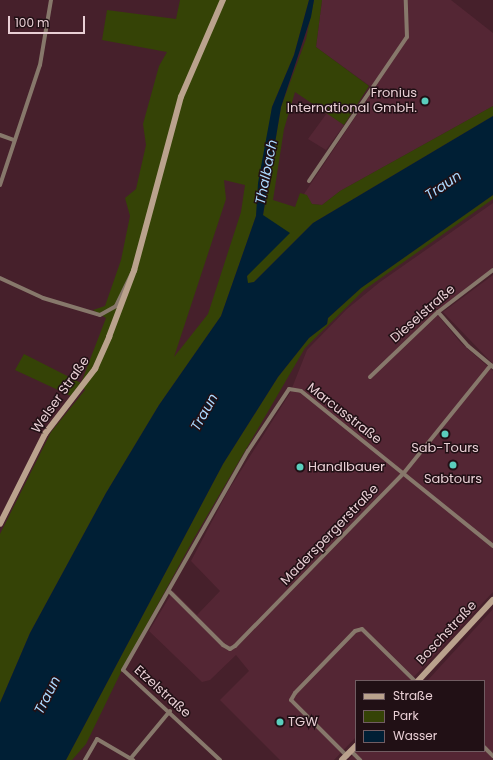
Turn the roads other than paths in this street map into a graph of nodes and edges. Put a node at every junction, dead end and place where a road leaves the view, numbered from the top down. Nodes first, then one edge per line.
1 (51, 0) edge
2 (223, 0) edge
3 (406, 0) edge
4 (0, 135) edge
5 (14, 140) junction
6 (309, 181) dead end
7 (0, 185) edge
8 (493, 270) edge
9 (134, 271) junction
10 (0, 278) edge
11 (438, 312) junction
12 (492, 366) edge
13 (370, 377) dead end
14 (339, 414) dead end
15 (336, 419) junction
16 (403, 474) junction
17 (0, 524) edge
18 (493, 546) edge
19 (170, 592) junction
20 (493, 600) edge
21 (415, 680) edge
22 (417, 680) edge
23 (170, 711) junction
24 (355, 747) edge
25 (485, 748) edge
26 (347, 756) edge
27 (493, 756) edge
28 (132, 759) edge
29 (85, 760) edge
30 (220, 760) edge
31 (360, 760) edge

1 - 5 street
2 - 9 main road, Welser Straße
3 - 6 street
4 - 5 street
5 - 7 street
8 - 11 street, Dieselstraße
9 - 10 street
9 - 17 main road, Welser Straße
11 - 12 street
11 - 13 street, Dieselstraße
12 - 16 street, Maderspergerstraße
14 - 15 street
15 - 16 street, Marcusstraße
15 - 19 street, Marcusstraße
16 - 18 street, Marcusstraße
16 - 19 street, Maderspergerstraße
19 - 23 street, Etzelstraße
20 - 22 main road, Boschstraße
21 - 26 street
23 - 28 street
23 - 30 street, Etzelstraße
24 - 26 main road
25 - 27 street
26 - 31 street
28 - 29 street

